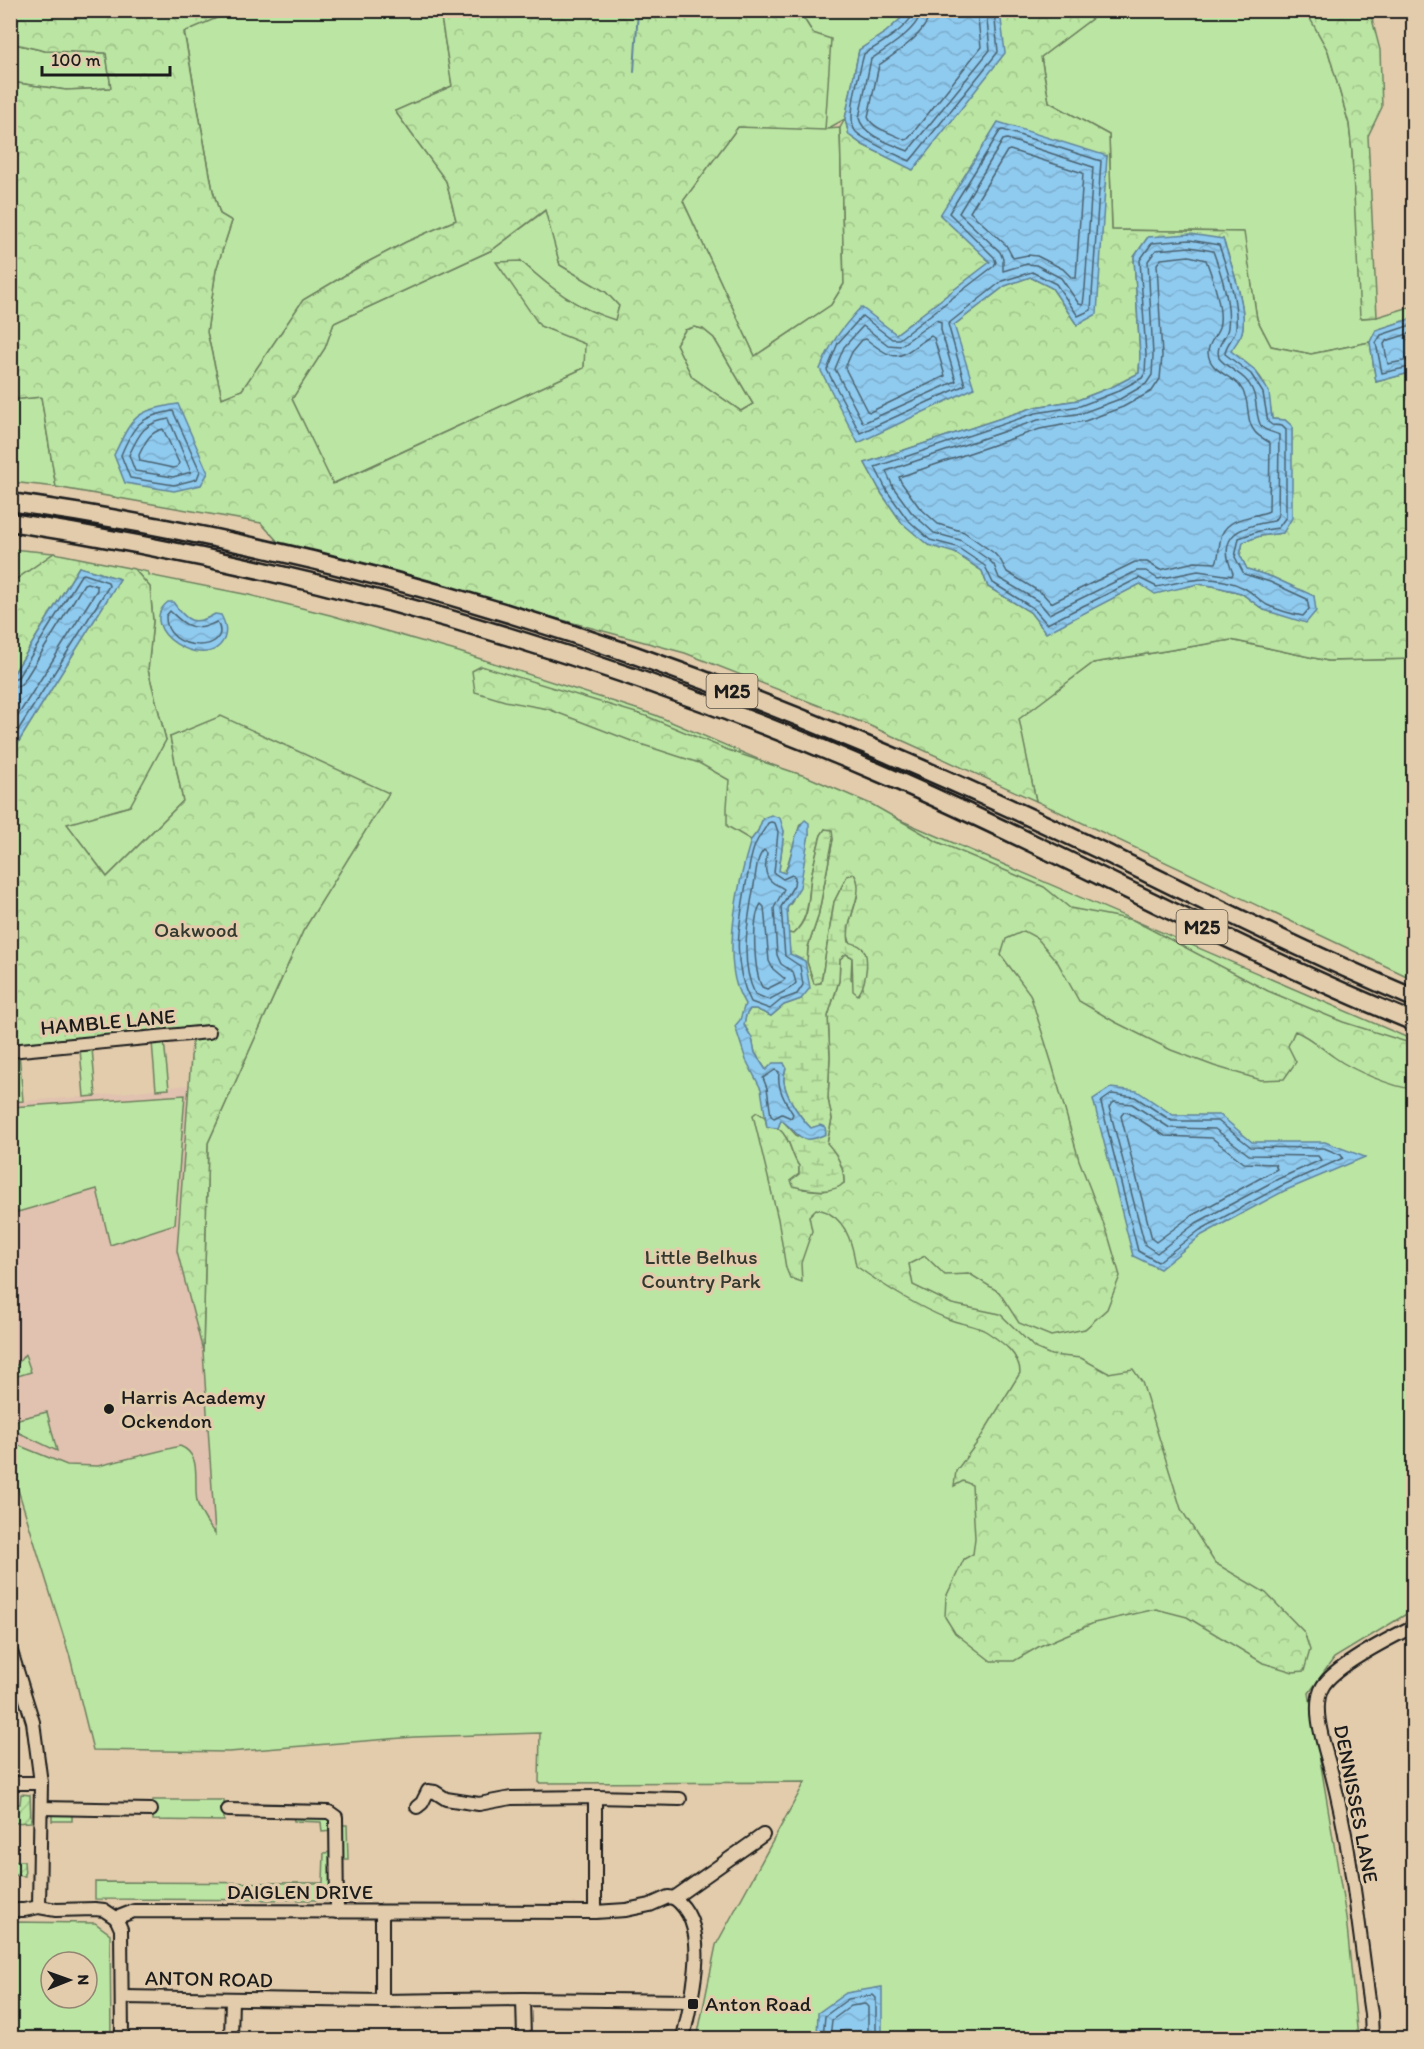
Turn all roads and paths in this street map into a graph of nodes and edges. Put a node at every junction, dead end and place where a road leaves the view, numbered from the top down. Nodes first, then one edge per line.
1 (10, 502) edge
2 (10, 522) edge
3 (1413, 998) edge
4 (1413, 1022) edge
5 (209, 1032) dead end
6 (10, 1051) edge
7 (1413, 1626) edge
8 (10, 1648) edge
9 (10, 1783) edge
10 (41, 1783) junction
11 (595, 1797) junction
12 (680, 1799) dead end
13 (417, 1806) dead end
14 (41, 1808) junction
15 (151, 1810) dead end
16 (228, 1810) dead end
17 (763, 1835) dead end
18 (674, 1898) junction
19 (39, 1907) junction
20 (10, 1910) edge
21 (336, 1911) junction
22 (382, 1912) junction
23 (595, 1912) junction
24 (116, 1918) junction
25 (123, 1996) junction
26 (232, 1999) junction
27 (523, 1999) junction
28 (382, 2001) junction
29 (690, 2001) junction
30 (122, 2038) edge
31 (231, 2038) edge
32 (524, 2038) edge
33 (683, 2038) edge
34 (1372, 2038) edge

1 - 3 highway, M25
2 - 4 highway, M25
5 - 6 street, HAMBLE LANE
7 - 34 street, DENNISSES LANE
8 - 10 street
9 - 10 street
10 - 14 street
11 - 12 street
11 - 13 street
11 - 23 street
14 - 15 street
14 - 19 street
16 - 21 street
17 - 18 street, DAIGLEN DRIVE
18 - 23 street, DAIGLEN DRIVE
18 - 29 street
19 - 20 street, DAIGLEN DRIVE
19 - 24 street, DAIGLEN DRIVE
21 - 22 street, DAIGLEN DRIVE
21 - 24 street, DAIGLEN DRIVE
22 - 23 street, DAIGLEN DRIVE
22 - 28 street
24 - 25 street
25 - 26 street, ANTON ROAD
25 - 30 street
26 - 28 street, ANTON ROAD
26 - 31 street
27 - 28 street, ANTON ROAD
27 - 29 street, ANTON ROAD
27 - 32 street
29 - 33 street

